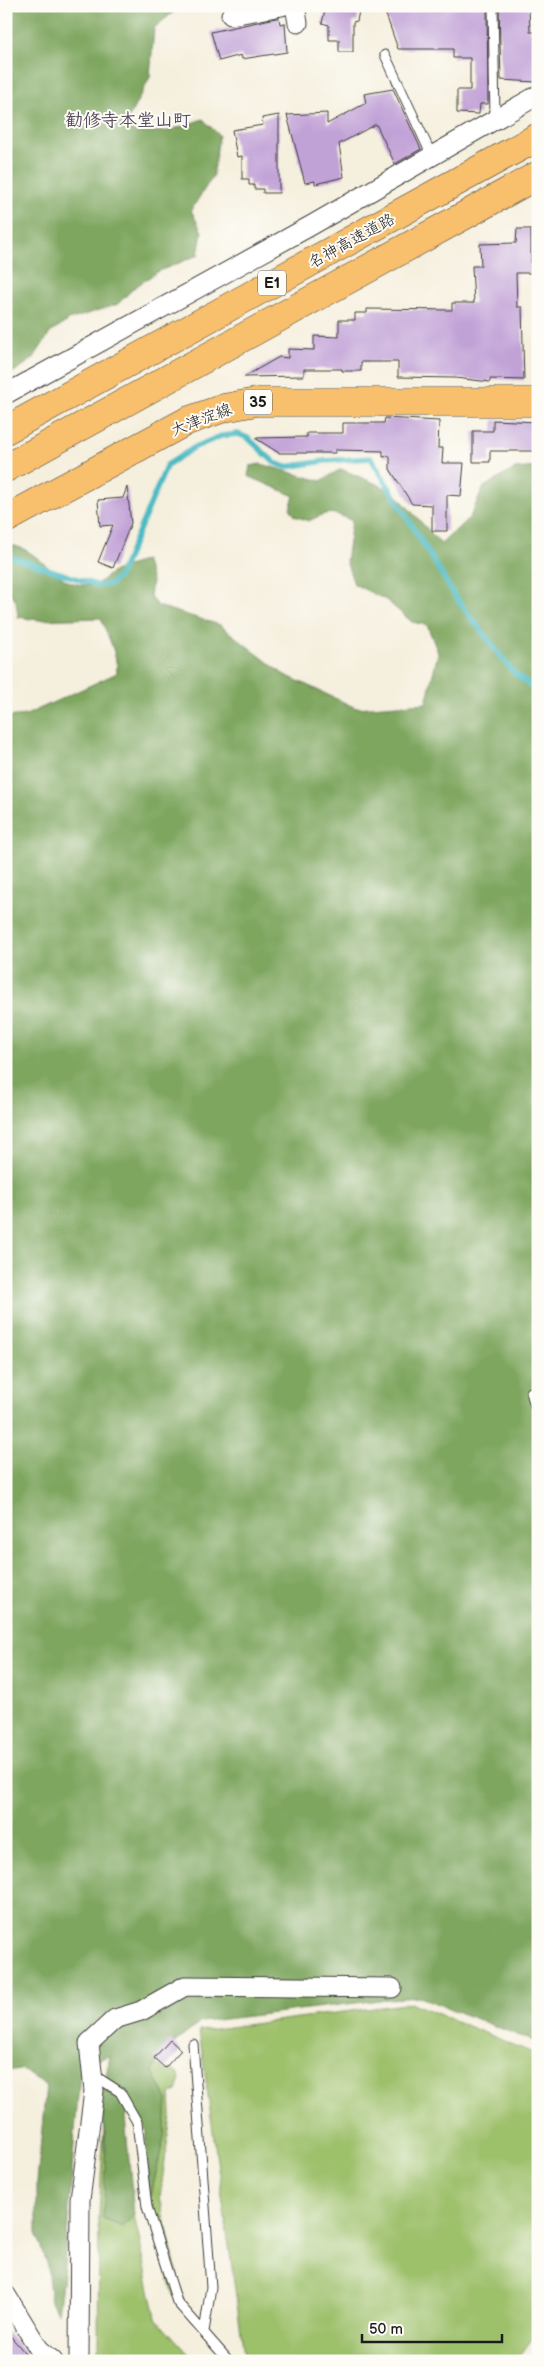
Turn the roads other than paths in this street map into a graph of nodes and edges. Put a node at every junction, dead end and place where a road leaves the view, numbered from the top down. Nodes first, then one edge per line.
1 (282, 6) edge
2 (493, 6) edge
3 (231, 14) dead end
4 (384, 55) dead end
5 (538, 95) edge
6 (495, 120) junction
7 (538, 137) edge
8 (432, 156) junction
9 (538, 175) edge
10 (6, 394) edge
11 (538, 402) edge
12 (6, 430) edge
13 (6, 468) edge
14 (6, 519) edge
15 (538, 1391) edge
16 (538, 1416) edge
17 (392, 1988) dead end
18 (193, 2044) dead end
19 (92, 2074) junction
20 (6, 2295) edge
21 (204, 2332) junction
22 (53, 2361) edge
23 (79, 2361) edge
24 (229, 2361) edge

1 - 3 street
2 - 6 lane
4 - 8 lane
5 - 6 street
6 - 8 street
7 - 12 main road, 名神高速道路 / E1
8 - 10 street
9 - 13 main road, 名神高速道路 / E1
11 - 14 main road, 大津淀線 / 35
15 - 16 lane
17 - 19 street
18 - 21 lane
19 - 21 lane
19 - 23 street
20 - 22 street
21 - 24 lane

